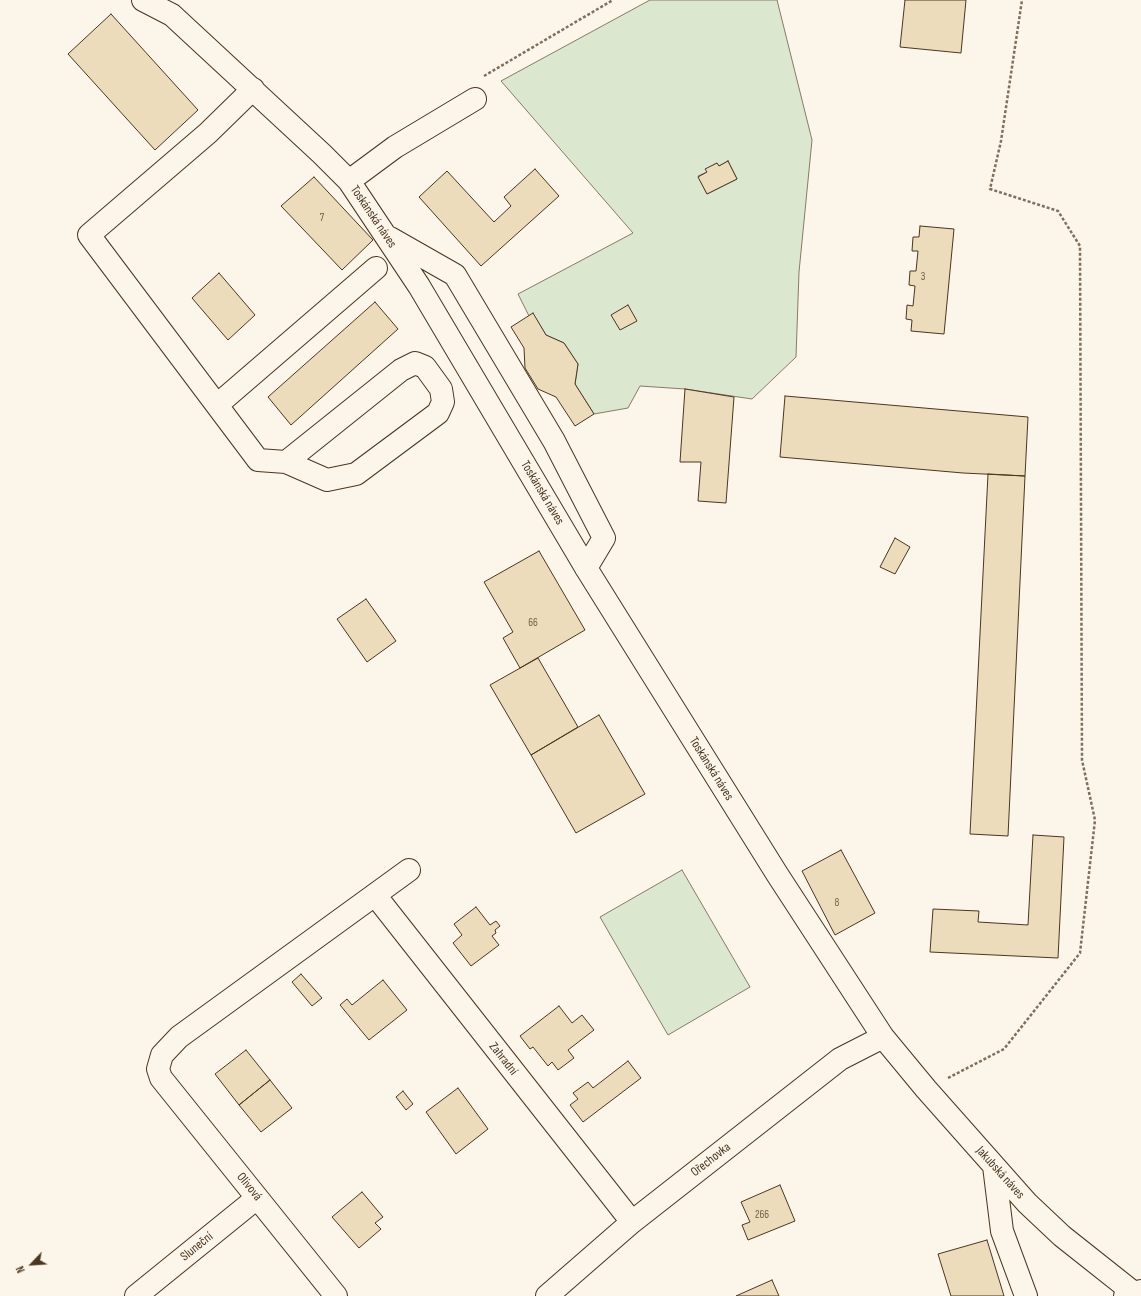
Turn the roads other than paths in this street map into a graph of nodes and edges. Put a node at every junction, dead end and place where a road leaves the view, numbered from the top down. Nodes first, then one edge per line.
1 (143, 0) edge
2 (252, 89) junction
3 (476, 90) road end
4 (349, 181) junction
5 (385, 235) junction
6 (376, 268) dead end
7 (217, 405) junction
8 (286, 462) junction
9 (586, 568) junction
10 (409, 870) dead end
11 (374, 895) junction
12 (883, 1038) junction
13 (994, 1166) junction
14 (257, 1198) junction
15 (632, 1222) junction
16 (1133, 1293) edge
17 (136, 1296) edge
18 (336, 1296) edge
19 (547, 1296) edge
20 (1026, 1296) edge

1 - 2 street, Toskánská náves
2 - 4 street, Toskánská náves
2 - 7 street
3 - 4 street
4 - 5 street, Toskánská náves
5 - 9 street, Toskánská náves
5 - 9 street
6 - 7 street
7 - 8 street
8 - 8 street
9 - 12 street, Toskánská náves
10 - 11 street
11 - 14 street, Olivová
11 - 15 street, Zahradní
12 - 13 street, Jakubská náves
12 - 15 street, Ořechovka
13 - 16 street, Jakubská náves
13 - 20 street
14 - 17 street, Sluneční
14 - 18 street, Olivová
15 - 19 street, Ořechovka

